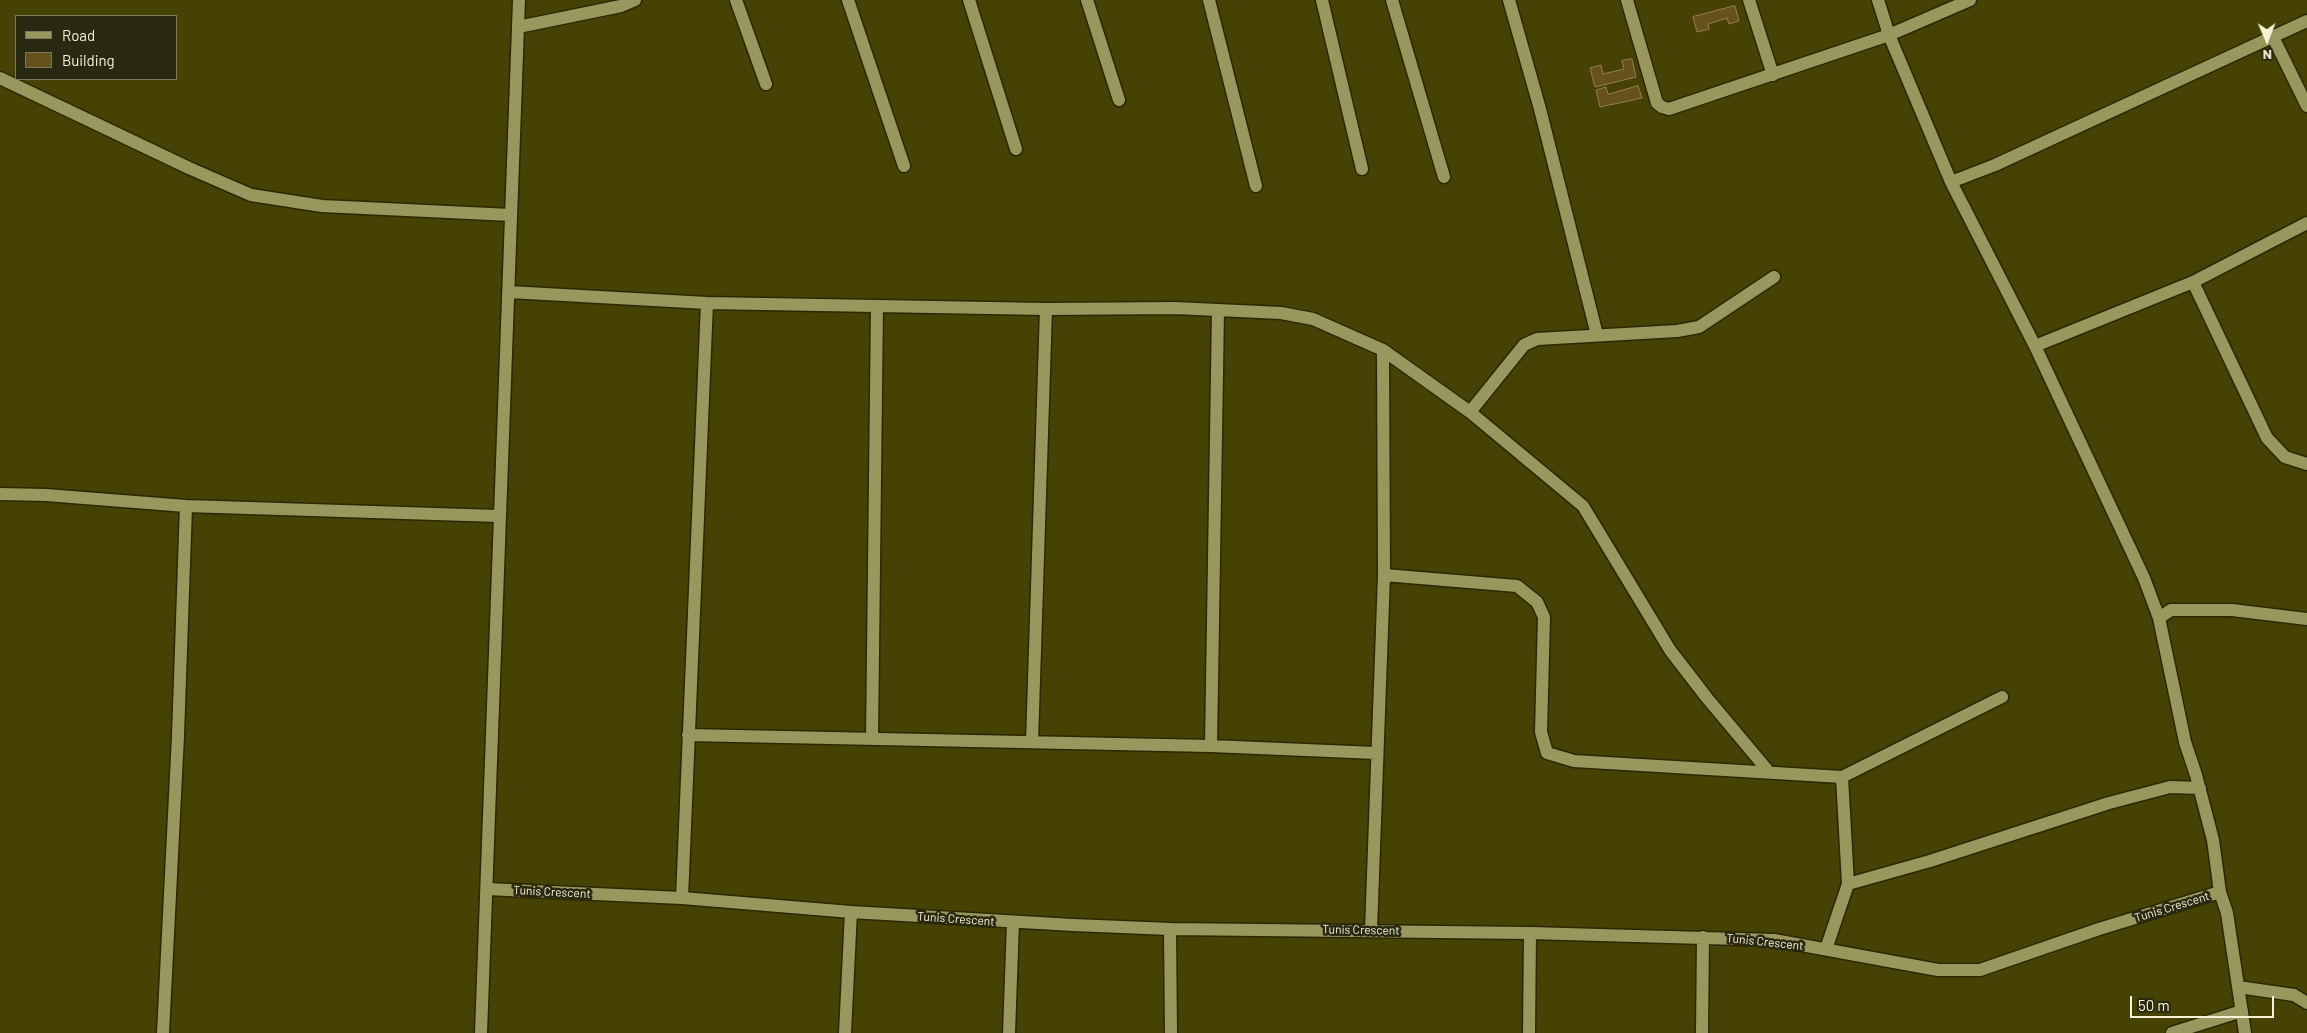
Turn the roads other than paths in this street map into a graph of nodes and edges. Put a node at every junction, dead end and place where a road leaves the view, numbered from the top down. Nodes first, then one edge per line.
1 (518, 0) edge
2 (635, 0) edge
3 (736, 0) edge
4 (848, 0) edge
5 (968, 0) edge
6 (1087, 0) edge
7 (1210, 0) edge
8 (1322, 0) edge
9 (1392, 0) edge
10 (1509, 0) edge
11 (1627, 0) edge
12 (1749, 0) edge
13 (1878, 0) edge
14 (1970, 0) edge
15 (2307, 21) edge
16 (518, 27) junction
17 (1889, 35) junction
18 (2273, 37) junction
19 (1774, 75) junction
20 (0, 78) edge
21 (766, 84) dead end
22 (1119, 100) dead end
23 (2307, 106) edge
24 (1016, 149) dead end
25 (904, 166) dead end
26 (1362, 169) dead end
27 (1444, 177) dead end
28 (1951, 182) junction
29 (1256, 186) dead end
30 (511, 215) junction
31 (2307, 223) edge
32 (1774, 277) dead end
33 (2193, 282) junction
34 (509, 292) junction
35 (706, 302) junction
36 (877, 306) junction
37 (1046, 309) junction
38 (1218, 310) junction
39 (1597, 335) junction
40 (2035, 346) junction
41 (1383, 350) junction
42 (1470, 412) junction
43 (2307, 464) edge
44 (0, 494) edge
45 (186, 506) junction
46 (498, 516) junction
47 (1384, 575) junction
48 (2159, 618) junction
49 (2307, 619) edge
50 (2002, 697) dead end
51 (688, 735) junction
52 (872, 739) junction
53 (1032, 742) junction
54 (1211, 746) junction
55 (1376, 753) junction
56 (1769, 772) junction
57 (1842, 777) junction
58 (2200, 788) junction
59 (1848, 884) junction
60 (487, 889) junction
61 (2220, 892) junction
62 (682, 898) junction
63 (851, 912) junction
64 (1013, 922) junction
65 (1170, 929) junction
66 (1371, 930) junction
67 (1530, 932) junction
68 (1703, 937) junction
69 (1826, 949) junction
70 (2238, 987) junction
71 (2307, 1003) edge
72 (2242, 1011) junction
73 (163, 1033) edge
74 (481, 1033) edge
75 (844, 1033) edge
76 (1009, 1033) edge
77 (1171, 1033) edge
78 (1529, 1033) edge
79 (1702, 1033) edge
80 (2172, 1033) edge
81 (2245, 1033) edge

1 - 16 street
2 - 16 street
3 - 21 street
4 - 25 street
5 - 24 street
6 - 22 street
7 - 29 street
8 - 26 street
9 - 27 street
10 - 39 street
11 - 19 street
12 - 19 street
13 - 17 street
14 - 17 street
15 - 18 street
16 - 30 street
17 - 19 street
17 - 28 street
18 - 23 street
18 - 28 street
20 - 30 street
28 - 40 street
30 - 34 street
31 - 33 street
32 - 39 street
33 - 40 street
33 - 43 street
34 - 35 street
34 - 46 street
35 - 36 street
35 - 51 street
36 - 37 street
36 - 52 street
37 - 38 street
37 - 53 street
38 - 41 street
38 - 54 street
39 - 42 street
40 - 48 street
41 - 42 street
41 - 47 street
42 - 56 street
44 - 45 street
45 - 46 street
45 - 73 street
46 - 60 street
47 - 55 street
47 - 56 street
48 - 49 street
48 - 58 street
50 - 57 street
51 - 52 street
51 - 62 street
52 - 53 street
53 - 54 street
54 - 55 street
55 - 66 street
56 - 57 street
57 - 59 street
58 - 59 street
58 - 61 street
59 - 69 street
60 - 62 street, Tunis Crescent
60 - 74 street
61 - 69 street, Tunis Crescent
61 - 70 street
62 - 63 street, Tunis Crescent
63 - 64 street, Tunis Crescent
63 - 75 street
64 - 65 street, Tunis Crescent
64 - 76 street
65 - 66 street, Tunis Crescent
65 - 77 street
66 - 67 street, Tunis Crescent
67 - 68 street, Tunis Crescent
67 - 78 street
68 - 69 street, Tunis Crescent
68 - 79 street
70 - 71 street
70 - 72 street
72 - 80 street
72 - 81 street

